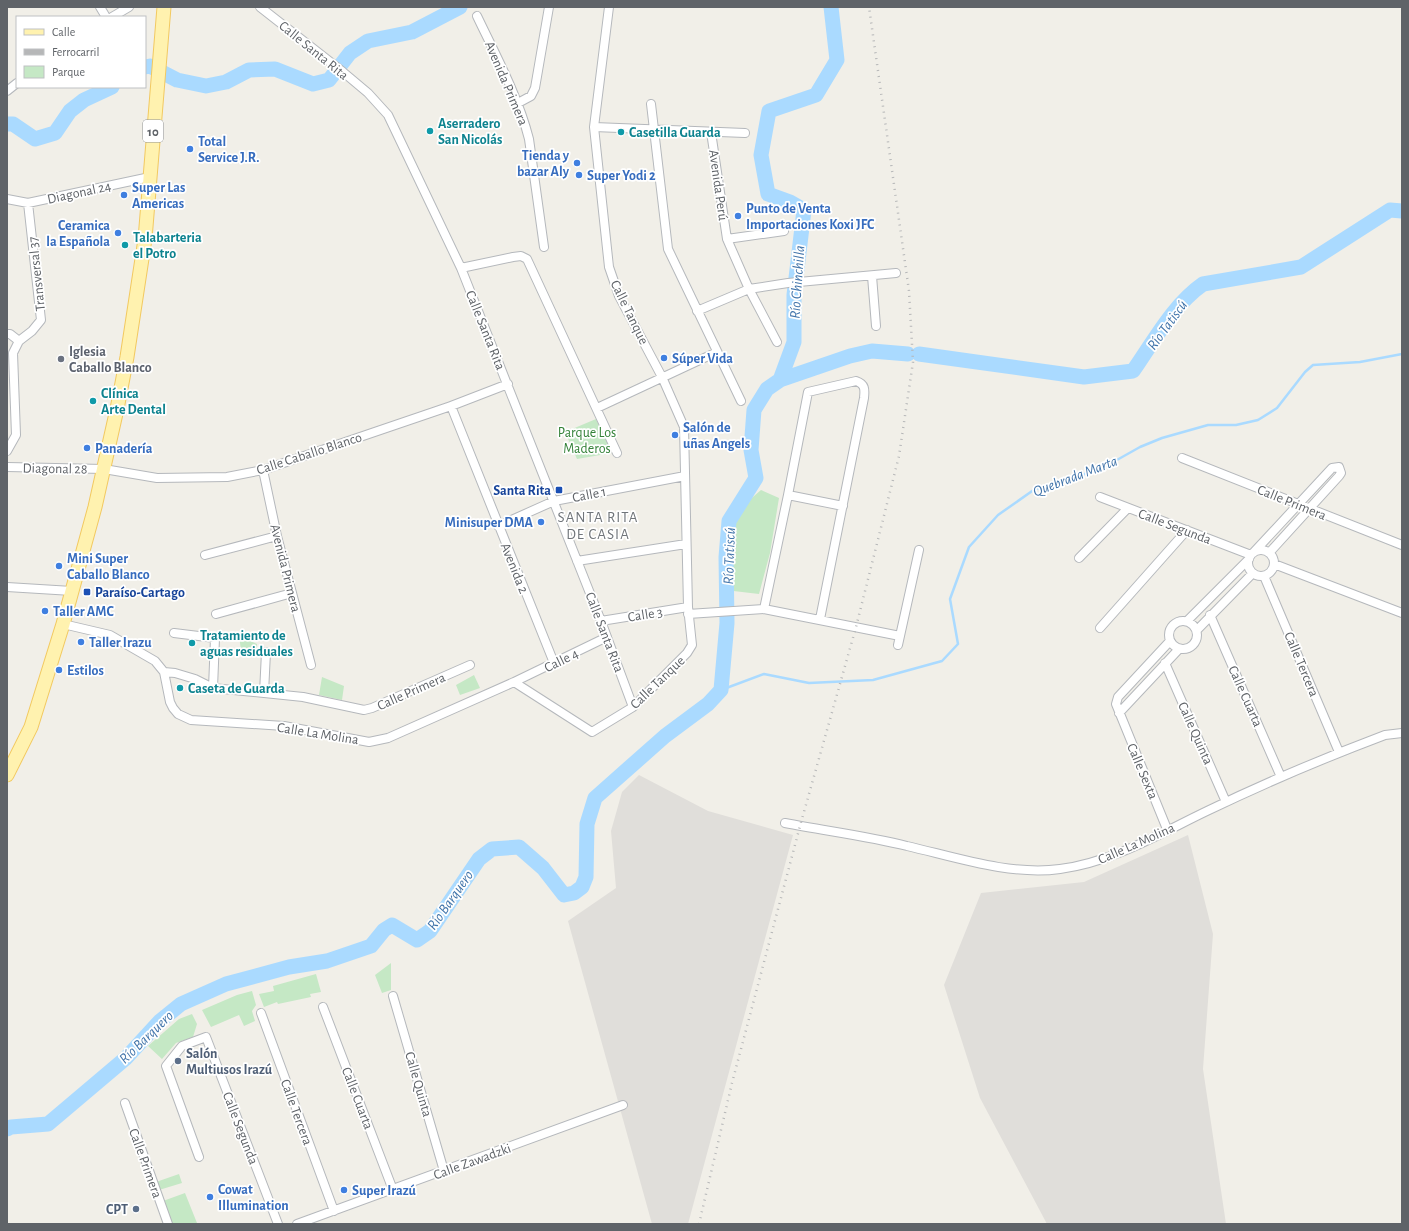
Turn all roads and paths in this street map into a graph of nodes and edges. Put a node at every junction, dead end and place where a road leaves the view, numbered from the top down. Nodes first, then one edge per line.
1 (100, 7) edge
2 (129, 7) edge
3 (260, 7) edge
4 (549, 7) edge
5 (609, 7) edge
6 (165, 9) edge
7 (105, 16) edge
8 (114, 16) edge
9 (477, 16) dead end
10 (16, 84) edge
11 (7, 91) edge
12 (518, 103) junction
13 (651, 104) dead end
14 (594, 127) junction
15 (653, 129) junction
16 (711, 132) junction
17 (745, 133) dead end
18 (150, 177) junction
19 (7, 200) edge
20 (28, 203) junction
21 (784, 231) dead end
22 (727, 239) junction
23 (544, 247) dead end
24 (461, 268) junction
25 (896, 274) dead end
26 (872, 276) junction
27 (749, 290) junction
28 (697, 311) junction
29 (876, 326) dead end
30 (7, 334) edge
31 (19, 341) junction
32 (777, 342) dead end
33 (717, 352) junction
34 (662, 377) junction
35 (508, 384) junction
36 (742, 401) dead end
37 (451, 406) junction
38 (597, 408) junction
39 (7, 451) edge
40 (617, 453) dead end
41 (1182, 458) dead end
42 (7, 467) edge
43 (104, 469) junction
44 (263, 470) junction
45 (685, 476) junction
46 (788, 495) junction
47 (1100, 497) dead end
48 (554, 501) junction
49 (1298, 504) junction
50 (843, 506) junction
51 (1128, 508) junction
52 (1309, 509) junction
53 (498, 526) junction
54 (1187, 530) junction
55 (277, 536) junction
56 (686, 544) junction
57 (1402, 545) edge
58 (1269, 553) junction
59 (915, 554) dead end
60 (205, 555) dead end
61 (1251, 555) junction
62 (1080, 558) dead end
63 (577, 561) junction
64 (1274, 564) junction
65 (1253, 573) junction
66 (1264, 576) junction
67 (7, 587) edge
68 (72, 591) junction
69 (292, 593) junction
70 (764, 609) junction
71 (688, 611) junction
72 (1402, 613) edge
73 (216, 614) dead end
74 (1210, 616) junction
75 (820, 619) junction
76 (602, 621) junction
77 (1187, 621) junction
78 (63, 624) junction
79 (1100, 628) dead end
80 (1197, 630) junction
81 (174, 633) dead end
82 (900, 636) junction
83 (608, 637) junction
84 (1170, 641) junction
85 (898, 645) dead end
86 (1179, 649) junction
87 (266, 652) dead end
88 (554, 663) junction
89 (1165, 663) junction
90 (311, 665) dead end
91 (470, 665) dead end
92 (164, 672) junction
93 (514, 682) junction
94 (213, 688) junction
95 (264, 693) junction
96 (634, 707) junction
97 (1119, 713) junction
98 (1402, 733) edge
99 (1339, 752) junction
100 (7, 775) edge
101 (1281, 777) junction
102 (1226, 802) junction
103 (786, 823) dead end
104 (1167, 830) junction
105 (393, 996) dead end
106 (323, 1007) dead end
107 (261, 1013) dead end
108 (125, 1103) dead end
109 (622, 1105) dead end
110 (199, 1157) dead end
111 (444, 1171) junction
112 (393, 1190) junction
113 (334, 1211) junction
114 (168, 1224) edge
115 (278, 1224) edge
116 (297, 1224) edge

1 - 7 street
2 - 8 street
3 - 24 street, Calle Santa Rita
4 - 12 street
5 - 14 street, Calle Tanque
6 - 18 main road, 10
9 - 12 street, Avenida Primera
10 - 11 street
12 - 23 street, Avenida Primera
13 - 15 street
14 - 15 street
14 - 34 street, Calle Tanque
15 - 16 street
15 - 28 street
16 - 17 street
16 - 22 street, Avenida Perú
18 - 20 street, Diagonal 24
18 - 43 main road, 10
19 - 20 street, Diagonal 24
20 - 31 street, Transversal 37
21 - 22 street
22 - 27 street, Avenida Perú
24 - 35 street, Calle Santa Rita
24 - 38 street
25 - 26 street
26 - 27 street
26 - 29 street
27 - 28 street
27 - 32 street, Avenida Perú
28 - 33 street
30 - 31 street
31 - 39 street
33 - 34 street
33 - 36 street
34 - 38 street
34 - 45 street, Calle Tanque
35 - 37 street, Calle Caballo Blanco
35 - 48 street, Calle Santa Rita
37 - 44 street, Calle Caballo Blanco
37 - 53 street, Avenida 2
38 - 40 street
41 - 49 street, Calle Primera
42 - 43 street, Diagonal 28
43 - 44 street, Calle Caballo Blanco
43 - 68 main road, 10
44 - 55 street, Avenida Primera
45 - 48 street, Calle 1
45 - 56 street, Calle Tanque
46 - 50 street
46 - 50 street
46 - 70 street
47 - 51 street, Calle Segunda
48 - 53 street, Calle 1
48 - 63 street, Calle Santa Rita
49 - 52 street, Calle Primera
49 - 52 street
49 - 61 street
50 - 75 street
51 - 54 street, Calle Segunda
51 - 62 street
52 - 57 street, Calle Primera
52 - 58 street
53 - 88 street, Avenida 2
54 - 61 street, Calle Segunda
54 - 79 street
55 - 60 street
55 - 69 street, Avenida Primera
56 - 63 street
56 - 71 street, Calle Tanque
58 - 61 street
58 - 64 street
59 - 82 street
61 - 65 street
61 - 77 street
63 - 76 street, Calle Santa Rita
64 - 66 street
64 - 72 street
65 - 66 street
65 - 74 street
66 - 99 street, Calle Tercera
67 - 68 street
68 - 78 main road, 10
69 - 73 street
69 - 90 street, Avenida Primera
70 - 71 street, Calle 3
70 - 75 street, Calle 3
71 - 76 street, Calle 3
71 - 96 street, Calle Tanque
74 - 80 street
74 - 101 street, Calle Cuarta
75 - 82 street, Calle 3
76 - 83 street, Calle Santa Rita
77 - 80 street
77 - 84 street
78 - 92 street
78 - 100 main road, 10
80 - 86 street
81 - 94 street
82 - 85 street
83 - 88 street, Calle 4
83 - 96 street, Calle Santa Rita
84 - 86 street
84 - 97 street
86 - 89 street
87 - 95 street
88 - 93 street, Calle 4
89 - 97 street
89 - 102 street, Calle Quinta
91 - 95 street, Calle Primera
92 - 93 street, Calle La Molina
92 - 94 street, Calle Primera
93 - 96 street, Calle Tanque
94 - 95 street, Calle Primera
97 - 104 street, Calle Sexta
98 - 99 street, Calle La Molina
99 - 101 street, Calle La Molina
101 - 102 street, Calle La Molina
102 - 104 street, Calle La Molina
103 - 104 street, Calle La Molina
105 - 111 street, Calle Quinta
106 - 112 street, Calle Cuarta
107 - 113 street, Calle Tercera
108 - 114 street, Calle Primera
109 - 111 street, Calle Zawadzki
110 - 115 street, Calle Segunda
111 - 112 street, Calle Zawadzki
112 - 113 street, Calle Zawadzki
113 - 116 street, Calle Zawadzki

